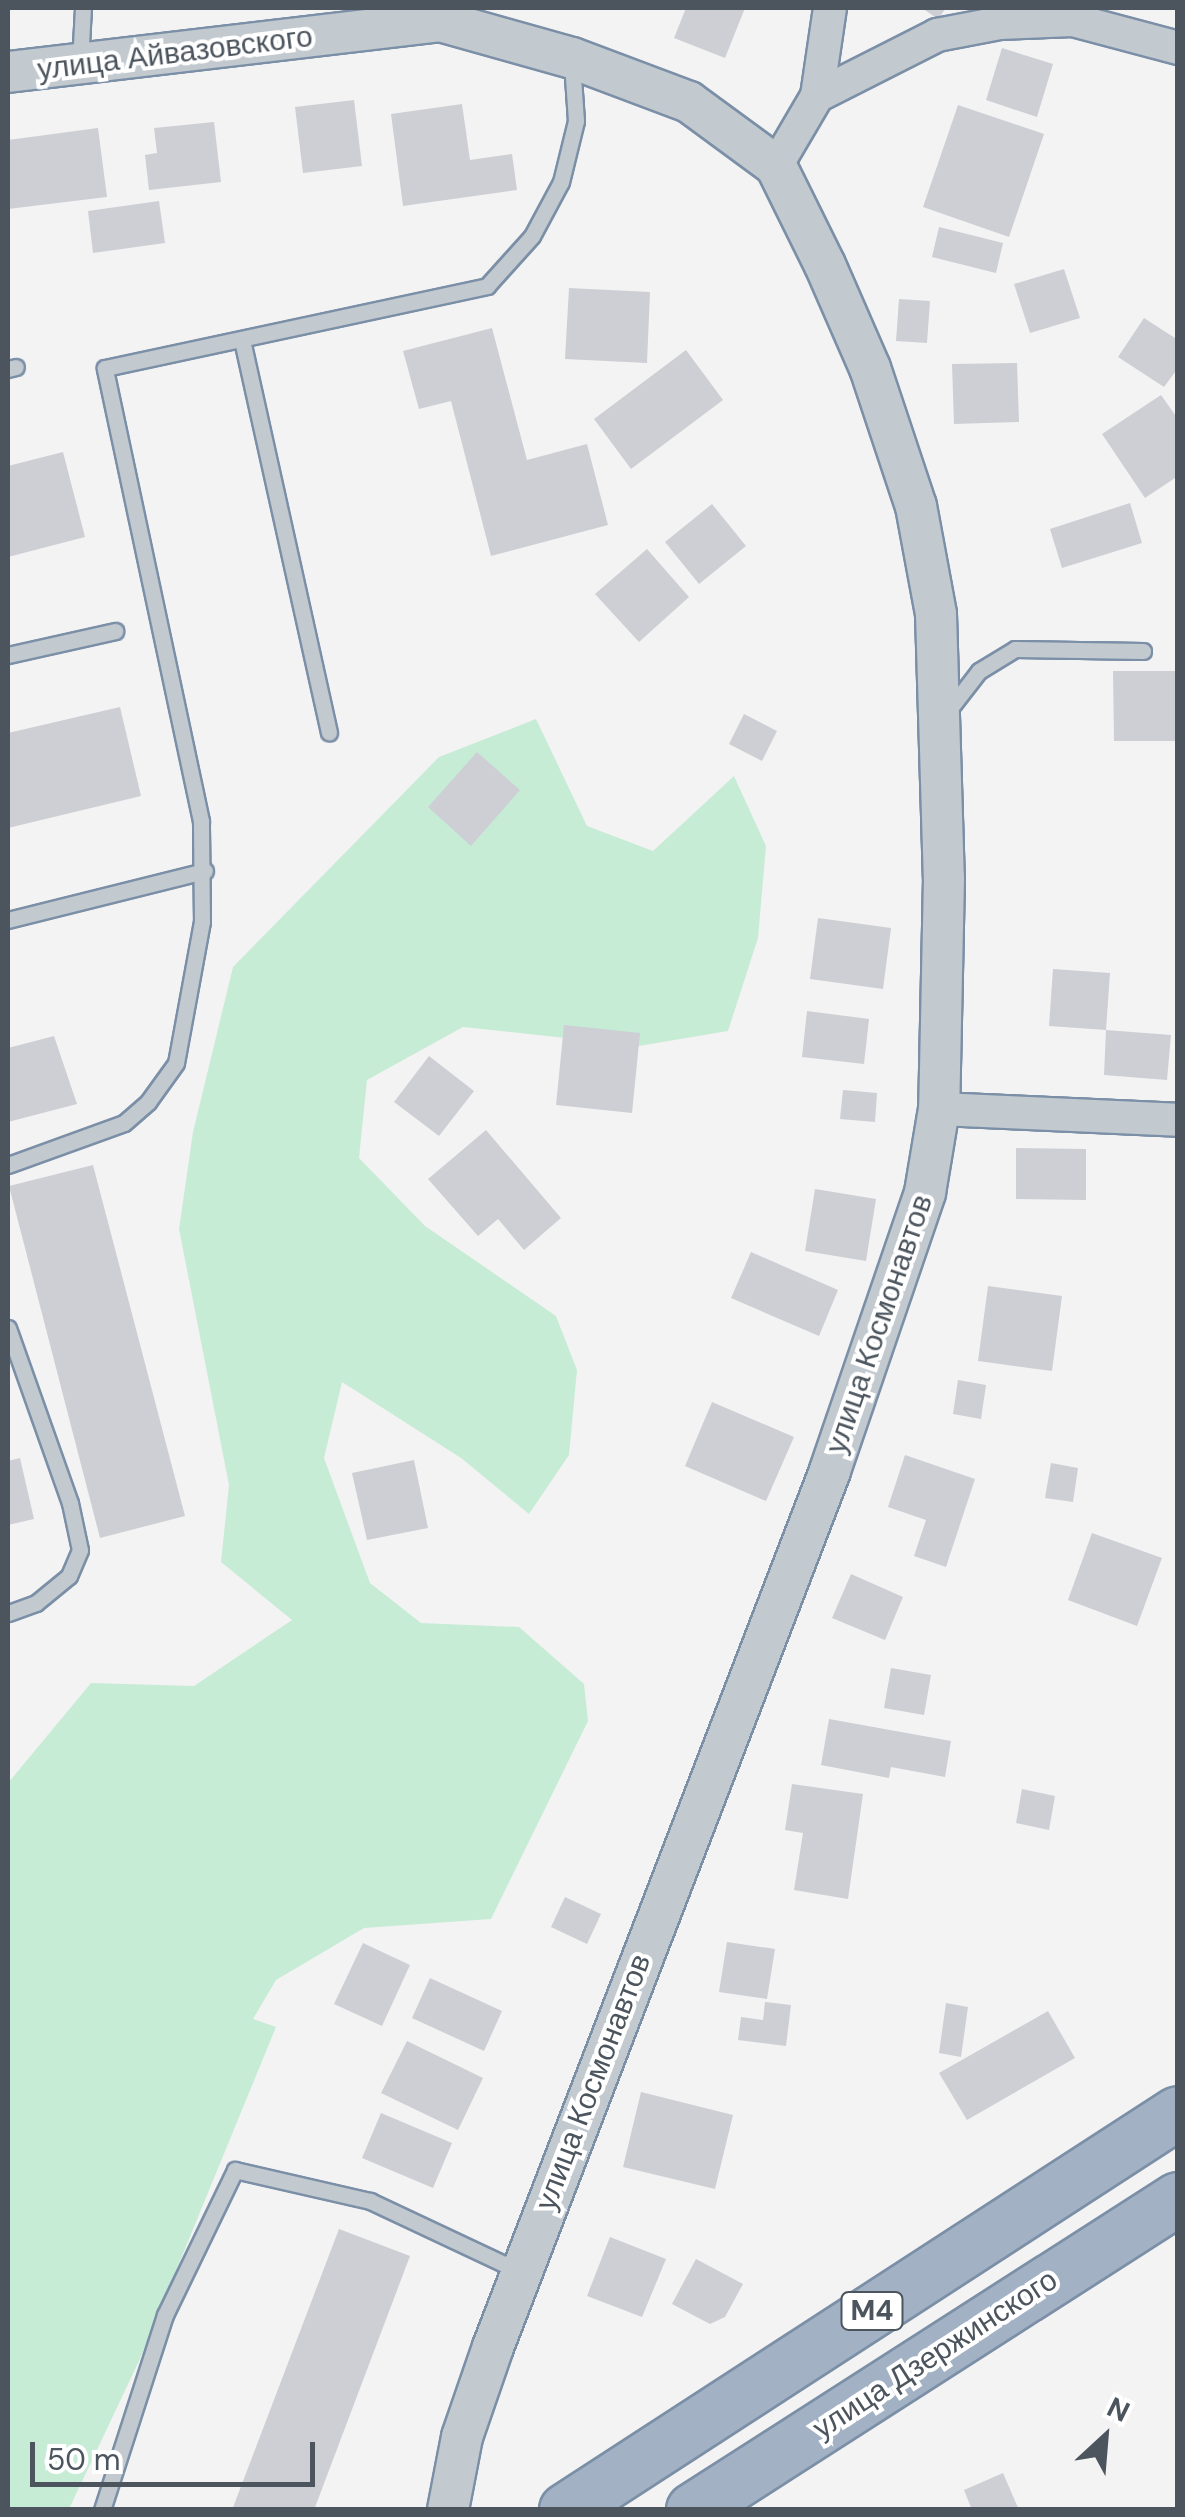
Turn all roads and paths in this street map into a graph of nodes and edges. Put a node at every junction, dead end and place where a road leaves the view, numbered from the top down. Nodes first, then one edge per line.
1 (83, 8) edge
2 (830, 8) edge
3 (438, 14) edge
4 (1077, 14) edge
5 (1178, 48) edge
6 (572, 58) junction
7 (80, 65) junction
8 (8, 72) edge
9 (817, 96) junction
10 (689, 102) joint
11 (776, 166) junction
12 (242, 340) junction
13 (116, 631) dead end
14 (1143, 651) dead end
15 (8, 655) edge
16 (943, 718) junction
17 (329, 732) dead end
18 (204, 872) junction
19 (8, 920) edge
20 (939, 1110) junction
21 (1178, 1120) edge
22 (8, 1165) edge
23 (8, 1328) edge
24 (8, 1614) edge
25 (1178, 2113) edge
26 (1178, 2198) edge
27 (522, 2272) junction
28 (451, 2504) edge
29 (102, 2510) edge
30 (566, 2510) edge
31 (693, 2510) edge

1 - 7 lane
2 - 9 street
3 - 6 street, улица Айвазовского
3 - 7 street, улица Айвазовского
4 - 5 street
4 - 9 street
6 - 10 street, улица Айвазовского
6 - 12 lane
7 - 8 street, улица Айвазовского
9 - 11 street
10 - 11 street, улица Космонавтов
11 - 16 street, улица Космонавтов
12 - 17 lane
12 - 18 lane
13 - 15 lane
14 - 16 lane
16 - 20 street, улица Космонавтов
18 - 19 lane
18 - 22 lane
20 - 21 street
20 - 27 street, улица Космонавтов
23 - 24 lane
25 - 30 highway, M4
26 - 31 highway, улица Дзержинского / M4
27 - 28 street, улица Космонавтов
27 - 29 lane

